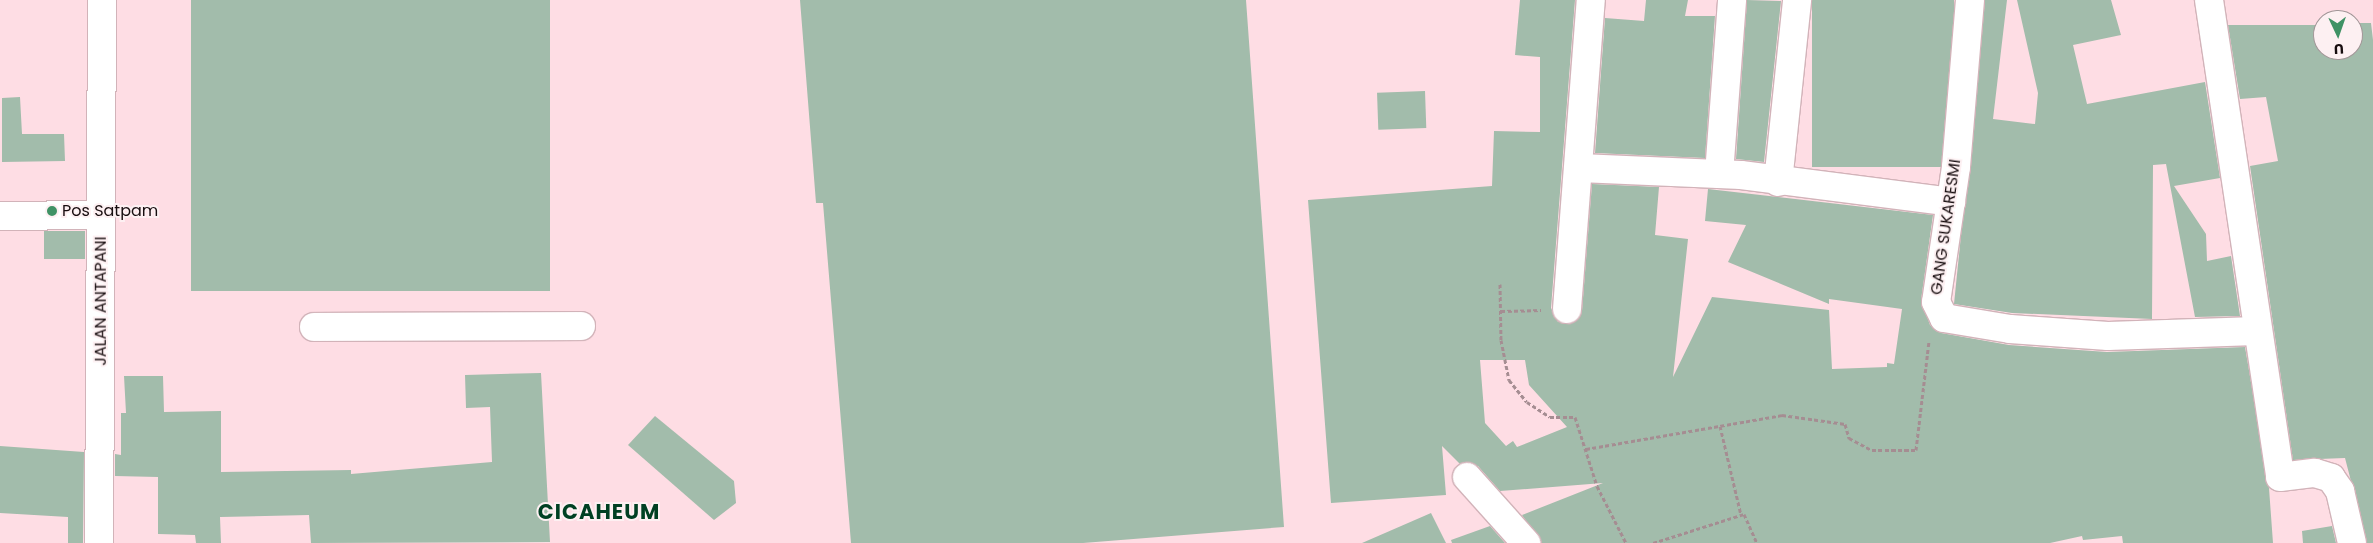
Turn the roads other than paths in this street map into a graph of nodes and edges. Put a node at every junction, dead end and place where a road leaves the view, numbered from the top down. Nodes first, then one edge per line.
1 (102, 0) edge
2 (1591, 0) edge
3 (1732, 0) edge
4 (1797, 0) edge
5 (1970, 0) edge
6 (2209, 0) edge
7 (1580, 168) junction
8 (1719, 174) junction
9 (1778, 182) junction
10 (1951, 202) junction
11 (101, 215) junction
12 (0, 216) edge
13 (1567, 309) road end
14 (581, 326) dead end
15 (314, 327) dead end
16 (2256, 331) junction
17 (1467, 478) dead end
18 (99, 543) edge
19 (1526, 543) edge
20 (2352, 543) edge

1 - 11 street, JALAN ANTAPANI
2 - 7 street
3 - 8 street
4 - 9 street
5 - 10 street, GANG SUKARESMI
6 - 16 street
7 - 8 street
7 - 13 street
8 - 9 street
9 - 10 street
10 - 16 street, GANG SUKARESMI
11 - 12 street
11 - 18 street, JALAN ANTAPANI
14 - 15 street
16 - 20 street
17 - 19 street

